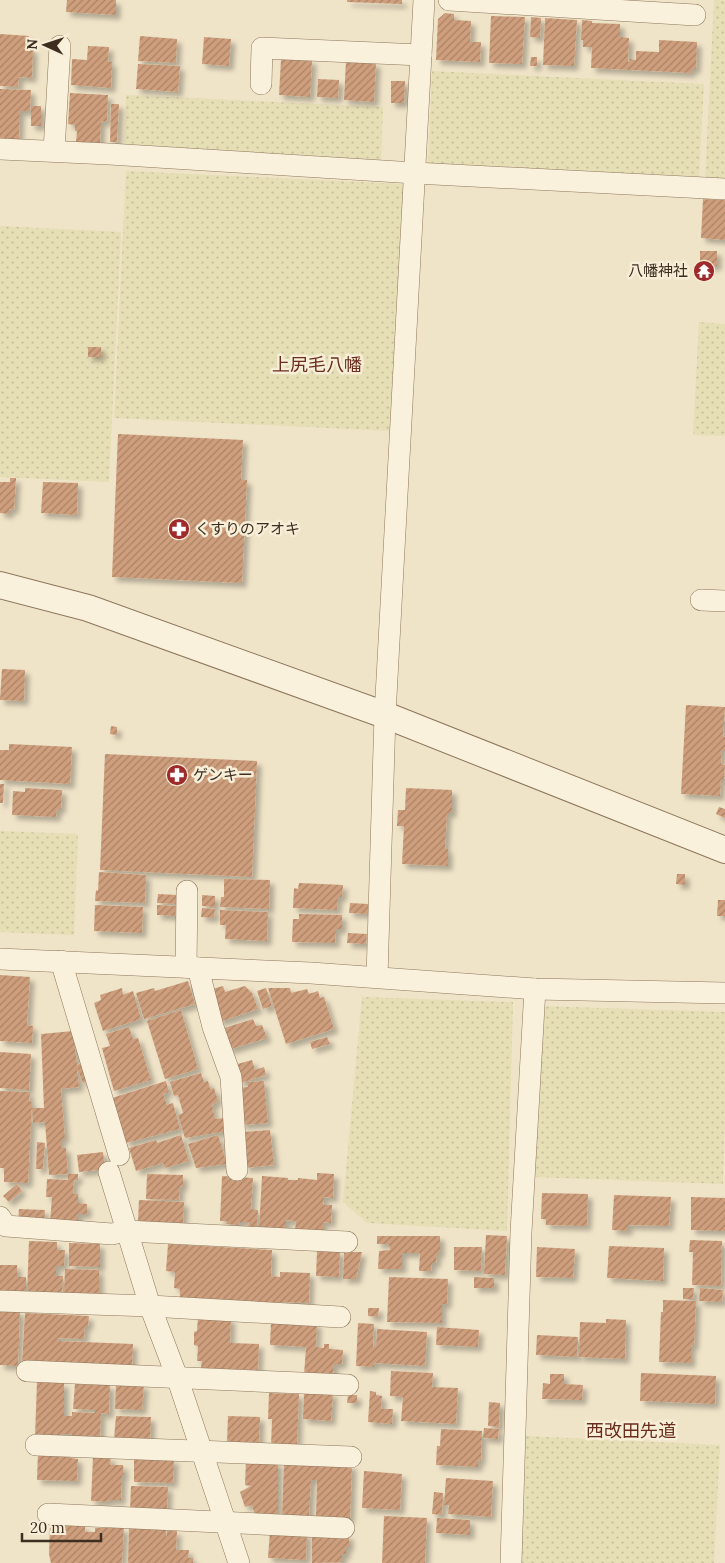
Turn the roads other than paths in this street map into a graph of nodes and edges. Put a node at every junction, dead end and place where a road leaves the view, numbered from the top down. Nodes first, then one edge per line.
1 (424, 0) edge
2 (449, 0) edge
3 (695, 14) dead end
4 (60, 46) dead end
5 (421, 55) junction
6 (261, 84) dead end
7 (0, 149) edge
8 (54, 151) junction
9 (415, 173) junction
10 (725, 189) edge
11 (0, 585) edge
12 (701, 600) dead end
13 (725, 601) edge
14 (385, 715) junction
15 (725, 850) edge
16 (187, 891) dead end
17 (0, 959) edge
18 (61, 961) junction
19 (192, 968) junction
20 (377, 977) junction
21 (535, 989) junction
22 (725, 993) edge
23 (238, 1170) dead end
24 (0, 1217) edge
25 (128, 1231) junction
26 (346, 1242) dead end
27 (0, 1301) edge
28 (150, 1306) junction
29 (340, 1317) dead end
30 (27, 1371) dead end
31 (177, 1378) junction
32 (348, 1385) dead end
33 (36, 1445) dead end
34 (202, 1451) junction
35 (350, 1456) dead end
36 (48, 1514) dead end
37 (225, 1522) junction
38 (344, 1528) dead end
39 (239, 1563) edge
40 (511, 1563) edge

1 - 5 street
2 - 3 street
4 - 8 street
5 - 6 street
5 - 9 street
7 - 8 street
8 - 9 street
9 - 10 street
9 - 14 street
11 - 14 street
12 - 13 street
14 - 15 street
14 - 20 street
16 - 19 street
17 - 18 street
18 - 19 street
18 - 25 street
19 - 20 street
19 - 23 street
20 - 21 street
21 - 22 street
21 - 40 street
24 - 25 street
25 - 26 street
25 - 28 street
27 - 28 street
28 - 29 street
28 - 31 street
30 - 31 street
31 - 32 street
31 - 34 street
33 - 34 street
34 - 35 street
34 - 37 street
36 - 37 street
37 - 38 street
37 - 39 street

